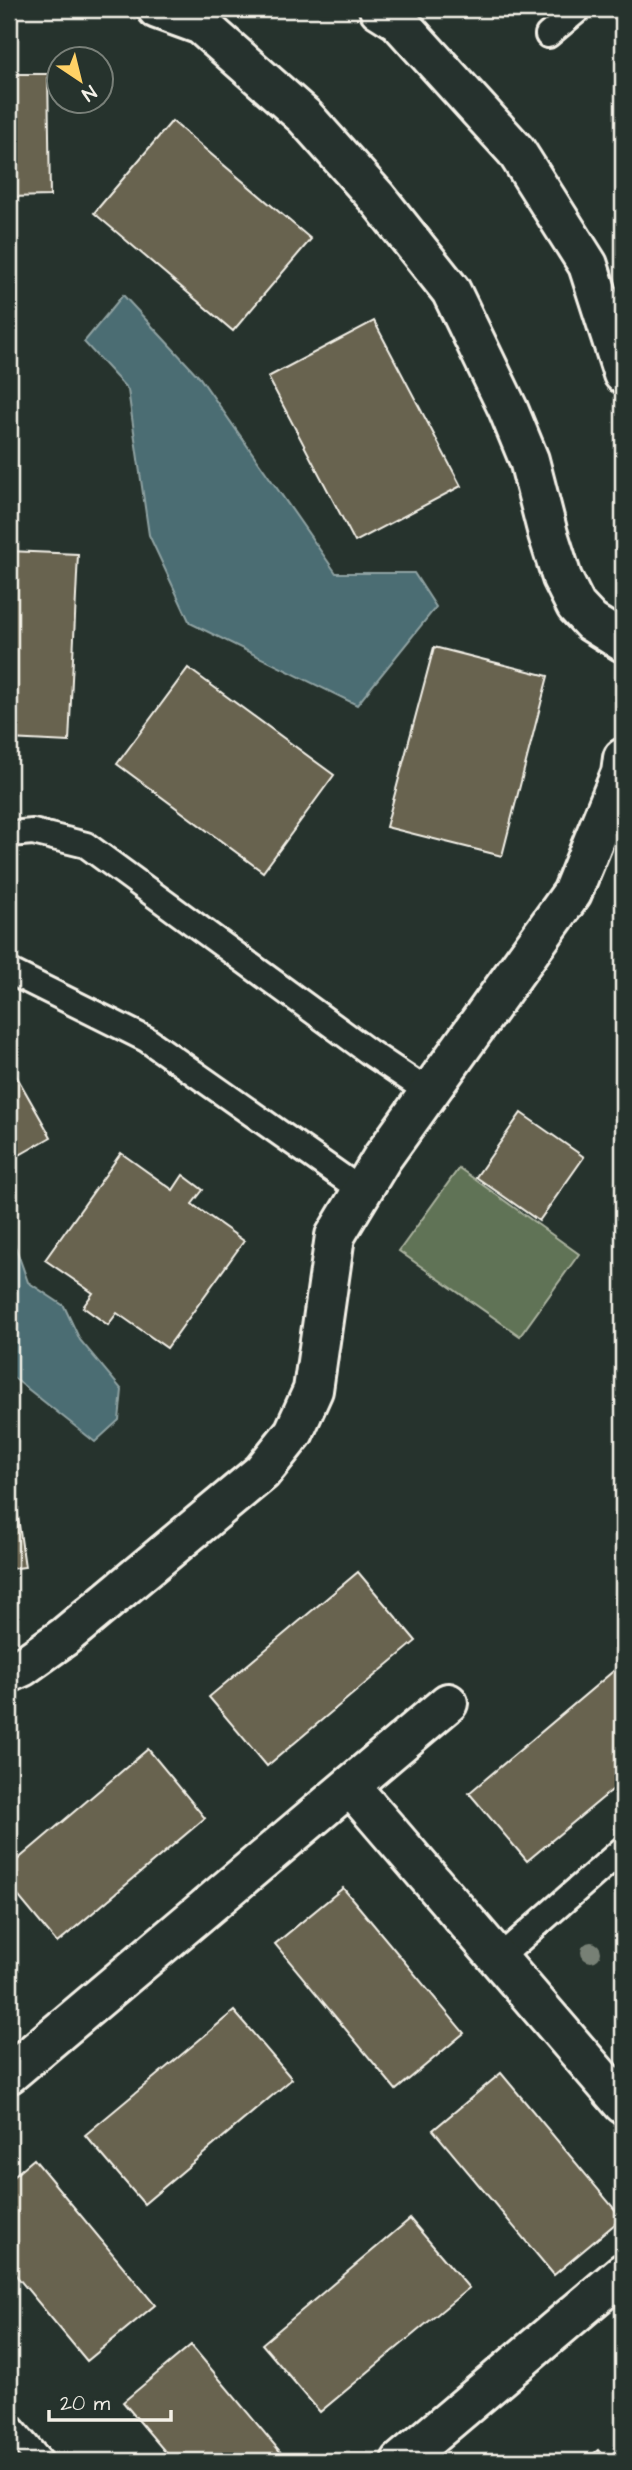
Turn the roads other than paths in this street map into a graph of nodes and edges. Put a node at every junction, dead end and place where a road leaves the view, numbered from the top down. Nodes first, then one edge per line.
1 (157, 9) edge
2 (379, 9) edge
3 (579, 9) edge
4 (548, 35) dead end
5 (623, 373) edge
6 (623, 642) edge
7 (623, 758) edge
8 (9, 834) edge
9 (9, 971) edge
10 (429, 1093) junction
11 (362, 1191) junction
12 (9, 1673) edge
13 (448, 1703) dead end
14 (350, 1786) junction
15 (623, 1849) edge
16 (498, 1959) junction
17 (9, 2074) edge
18 (623, 2105) edge
19 (623, 2273) edge
20 (9, 2425) edge
21 (40, 2461) edge
22 (401, 2461) edge

1 - 6 street
2 - 5 street
3 - 4 lane
7 - 10 street
8 - 10 lane
9 - 11 lane
10 - 11 street
11 - 12 street
13 - 14 street
14 - 16 street
14 - 17 street
15 - 16 lane
16 - 18 street
19 - 22 street
20 - 21 lane

